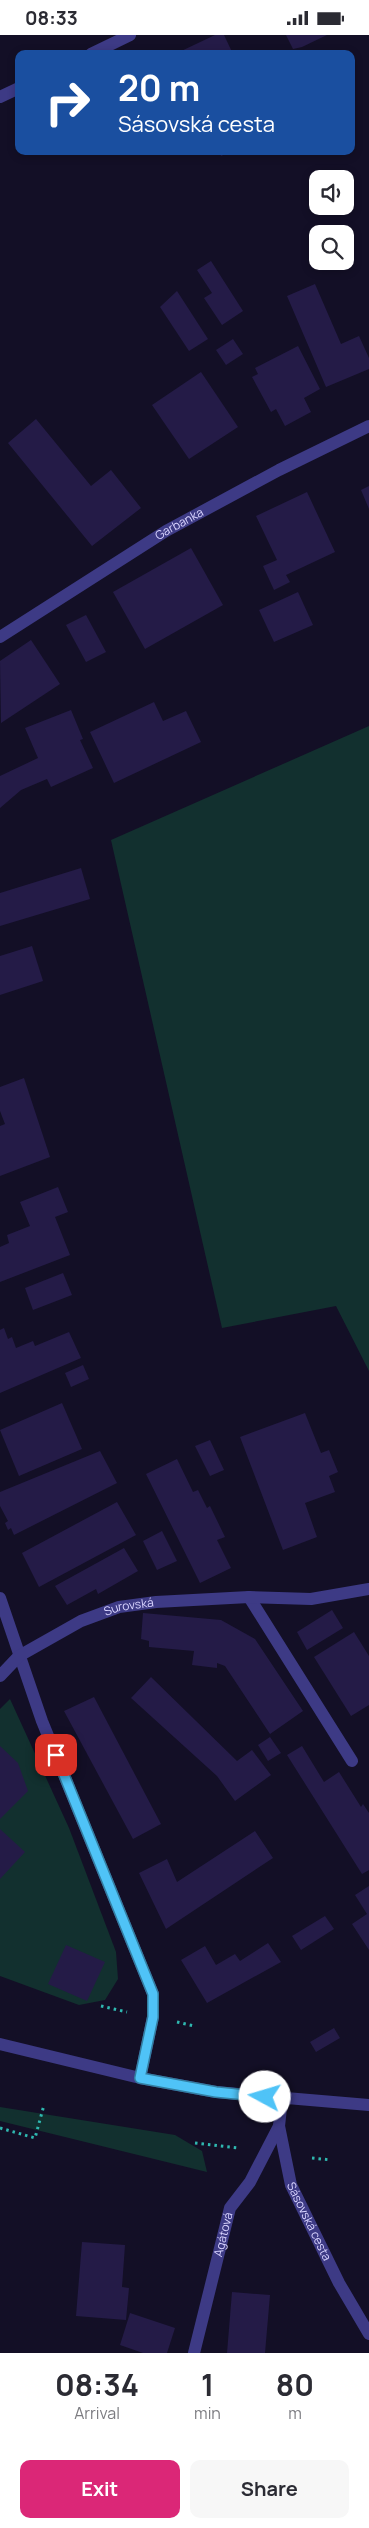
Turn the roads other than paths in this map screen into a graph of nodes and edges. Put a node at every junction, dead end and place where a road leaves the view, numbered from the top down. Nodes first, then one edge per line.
1 (130, 35) edge
2 (99, 50) edge
3 (15, 90) edge
4 (0, 97) edge
5 (369, 426) edge
6 (0, 637) edge
7 (369, 1589) edge
8 (250, 1597) junction
9 (0, 1599) edge
10 (19, 1656) junction
11 (0, 1676) edge
12 (352, 1761) dead end
13 (0, 2044) edge
14 (140, 2078) junction
15 (282, 2099) junction
16 (369, 2105) edge
17 (279, 2126) junction
18 (369, 2333) edge
19 (194, 2353) edge

1 - 2 street
3 - 4 street
5 - 6 street, Garbanka
7 - 8 street, Surovská
8 - 10 street, Surovská
8 - 12 street
9 - 10 street
10 - 11 street, Surovská
10 - 14 street
13 - 14 street
14 - 15 street
15 - 16 street
15 - 17 street, Sásovská cesta
17 - 18 street, Sásovská cesta
17 - 19 street, Agátová

